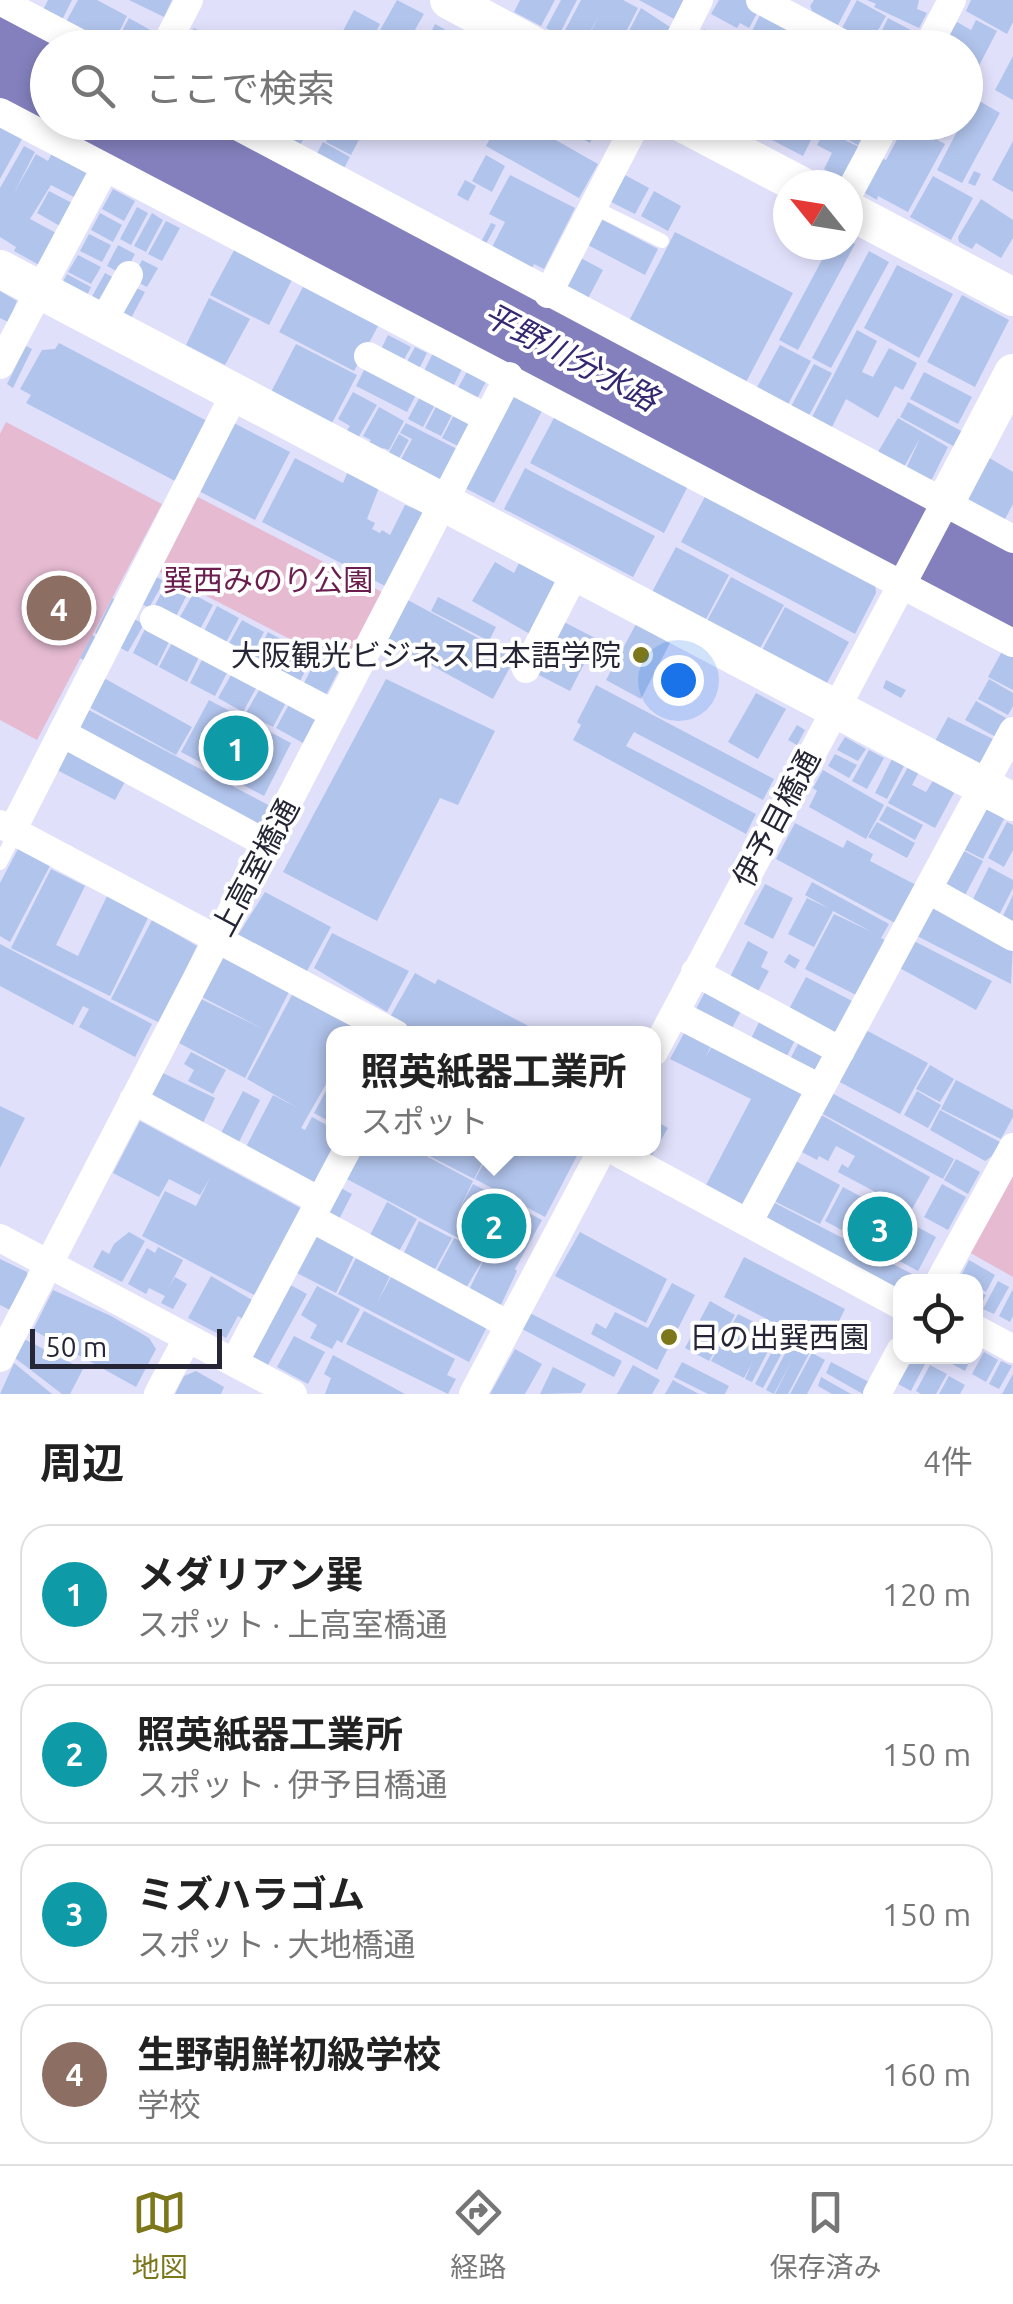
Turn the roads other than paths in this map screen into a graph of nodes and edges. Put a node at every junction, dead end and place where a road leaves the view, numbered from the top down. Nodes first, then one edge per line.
1 (189, 0) edge
2 (449, 0) edge
3 (699, 0) edge
4 (760, 0) edge
5 (952, 0) edge
6 (0, 2) edge
7 (33, 8) edge
8 (64, 30) edge
9 (173, 30) edge
10 (505, 30) edge
11 (684, 30) edge
12 (817, 30) edge
13 (936, 30) edge
14 (0, 112) edge
15 (30, 128) edge
16 (52, 140) edge
17 (263, 140) edge
18 (628, 140) edge
19 (714, 140) edge
20 (877, 140) edge
21 (105, 168) junction
22 (861, 170) edge
23 (773, 171) edge
24 (593, 207) junction
25 (863, 218) edge
26 (662, 241) dead end
27 (0, 269) edge
28 (129, 274) dead end
29 (40, 290) junction
30 (548, 294) junction
31 (1013, 297) edge
32 (102, 324) junction
33 (368, 356) dead end
34 (0, 364) edge
35 (1013, 373) edge
36 (509, 376) junction
37 (236, 391) junction
38 (487, 418) junction
39 (444, 502) junction
40 (945, 503) junction
41 (1013, 540) edge
42 (576, 571) junction
43 (900, 584) junction
44 (154, 619) dead end
45 (1013, 643) edge
46 (526, 669) dead end
47 (834, 707) junction
48 (334, 714) junction
49 (1013, 731) edge
50 (62, 733) junction
51 (999, 794) edge
52 (9, 829) edge
53 (267, 844) junction
54 (0, 863) edge
55 (928, 890) junction
56 (218, 938) junction
57 (1013, 938) edge
58 (695, 972) junction
59 (675, 1013) junction
60 (381, 1026) edge
61 (661, 1039) edge
62 (841, 1051) junction
63 (820, 1088) junction
64 (133, 1100) junction
65 (1013, 1147) edge
66 (344, 1156) edge
67 (602, 1156) edge
68 (621, 1156) edge
69 (315, 1210) junction
70 (748, 1223) junction
71 (0, 1238) edge
72 (48, 1263) junction
73 (943, 1274) edge
74 (893, 1301) edge
75 (509, 1325) junction
76 (983, 1332) edge
77 (188, 1339) junction
78 (1013, 1349) edge
79 (0, 1358) edge
80 (234, 1363) junction
81 (895, 1364) edge
82 (885, 1391) edge
83 (158, 1394) edge
84 (293, 1394) edge
85 (473, 1394) edge

1 - 9 street
2 - 10 street
3 - 11 street
4 - 12 street
5 - 13 street
6 - 7 street
7 - 8 street
14 - 15 street
16 - 21 street
17 - 30 street
18 - 24 street
19 - 23 street
20 - 22 street
21 - 29 street
21 - 36 street
24 - 26 lane
24 - 30 street
25 - 31 street
27 - 29 street
28 - 32 street
29 - 32 street
29 - 34 street
30 - 40 street
32 - 37 street
33 - 38 street
35 - 40 street
36 - 38 street, 上高室橋通
36 - 43 street
37 - 39 street
37 - 50 street
38 - 39 street, 上高室橋通
39 - 42 street
39 - 48 street, 上高室橋通
40 - 41 street
40 - 43 street, 伊予目橋通
42 - 46 street
42 - 47 street
43 - 45 street
43 - 47 street, 伊予目橋通
44 - 48 street
47 - 51 street
47 - 58 street, 伊予目橋通
48 - 53 street, 上高室橋通
49 - 51 street
50 - 52 street
50 - 53 street
51 - 55 street
52 - 54 lane
52 - 56 street
53 - 56 street, 上高室橋通
55 - 57 street
55 - 62 street
56 - 60 street
56 - 64 street, 上高室橋通
58 - 59 street, 伊予目橋通
58 - 62 street
59 - 61 street, 伊予目橋通
59 - 63 street
62 - 63 street
63 - 70 street
64 - 69 street
64 - 72 street, 上高室橋通
65 - 73 street
66 - 69 street
67 - 75 street
68 - 70 street
69 - 75 street
69 - 80 street
70 - 74 street
71 - 72 street
72 - 77 street
72 - 79 street, 上高室橋通
75 - 85 street
76 - 78 street
77 - 80 street
77 - 83 street
80 - 84 street
81 - 82 street

